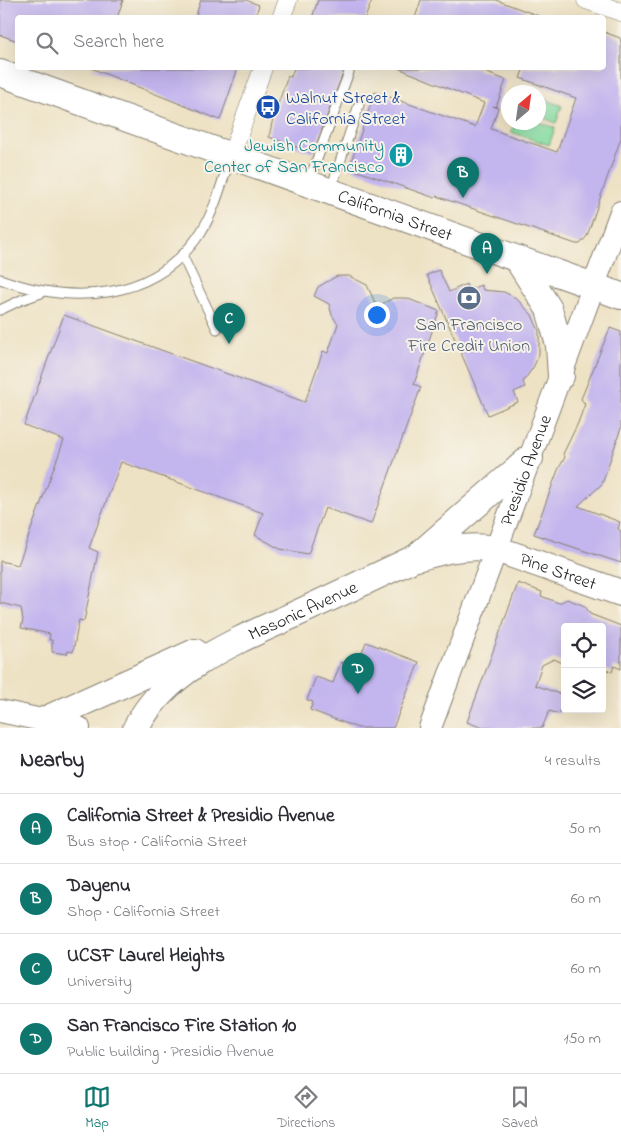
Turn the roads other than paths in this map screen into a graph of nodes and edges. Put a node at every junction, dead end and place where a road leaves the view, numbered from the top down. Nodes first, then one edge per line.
1 (288, 0) edge
2 (586, 0) edge
3 (621, 12) edge
4 (282, 15) edge
5 (262, 70) edge
6 (349, 72) dead end
7 (0, 73) edge
8 (359, 105) dead end
9 (231, 156) junction
10 (319, 188) junction
11 (621, 212) edge
12 (182, 255) junction
13 (517, 259) junction
14 (0, 279) edge
15 (594, 286) junction
16 (44, 292) junction
17 (621, 296) edge
18 (0, 310) edge
19 (217, 328) dead end
20 (561, 376) junction
21 (530, 458) junction
22 (496, 549) junction
23 (412, 560) junction
24 (621, 592) edge
25 (220, 649) junction
26 (0, 711) edge
27 (49, 724) edge
28 (79, 728) edge
29 (136, 728) edge
30 (430, 728) edge

1 - 4 street
2 - 3 street
5 - 9 street
6 - 10 lane
7 - 9 main road, California Street
8 - 10 lane
9 - 10 main road, California Street
9 - 12 lane
10 - 13 main road, California Street
11 - 15 street, Presidio Avenue
12 - 16 lane
12 - 19 lane
13 - 15 main road, California Street
13 - 20 main road
14 - 16 lane
15 - 17 main road, California Street
15 - 20 street, Presidio Avenue
16 - 18 lane
20 - 21 street, Presidio Avenue
21 - 22 street, Presidio Avenue
21 - 23 main road
22 - 23 main road, Masonic Avenue
22 - 24 main road, Pine Street
22 - 30 street, Presidio Avenue
23 - 25 main road, Masonic Avenue
25 - 27 main road
25 - 29 main road, Masonic Avenue
26 - 27 street
27 - 28 street

